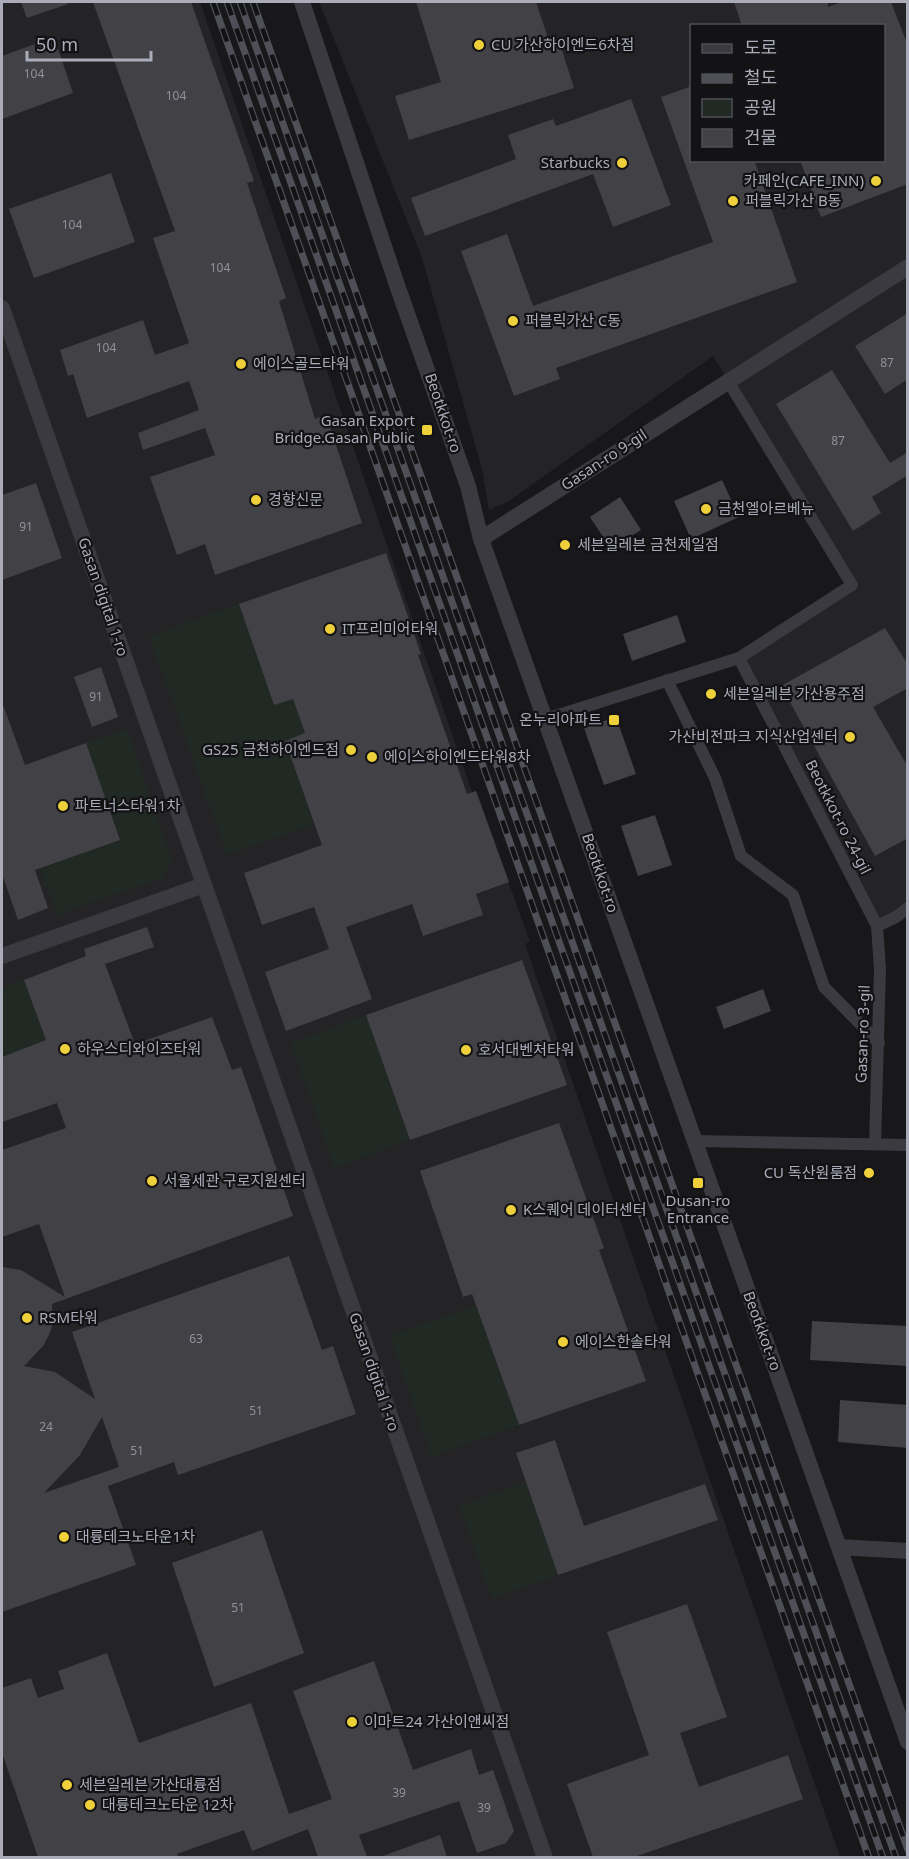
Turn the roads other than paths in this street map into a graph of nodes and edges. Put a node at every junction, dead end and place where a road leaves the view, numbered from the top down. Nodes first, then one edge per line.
1 (302, 2) edge
2 (908, 267) edge
3 (2, 308) edge
4 (728, 381) junction
5 (481, 539) junction
6 (739, 658) junction
7 (667, 680) junction
8 (546, 719) junction
9 (204, 885) junction
10 (908, 908) edge
11 (877, 926) junction
12 (2, 956) edge
13 (879, 1043) junction
14 (695, 1141) junction
15 (875, 1144) junction
16 (908, 1145) edge
17 (839, 1547) junction
18 (908, 1551) edge
19 (908, 1742) edge
20 (545, 1857) edge

1 - 5 street, Beotkkot-ro
2 - 4 street, Gasan-ro 9-gil
3 - 9 street, Gasan digital 1-ro
4 - 5 street, Gasan-ro 9-gil
4 - 6 street
5 - 8 street, Beotkkot-ro
6 - 7 street
6 - 11 street, Beotkkot-ro 24-gil
7 - 8 street
7 - 13 street
8 - 14 street, Beotkkot-ro
9 - 12 street
9 - 20 street, Gasan digital 1-ro
10 - 11 street
11 - 13 street, Gasan-ro 3-gil
13 - 15 street, Gasan-ro 3-gil
14 - 15 street
14 - 17 street, Beotkkot-ro
15 - 16 street
17 - 18 street
17 - 19 street, Beotkkot-ro

